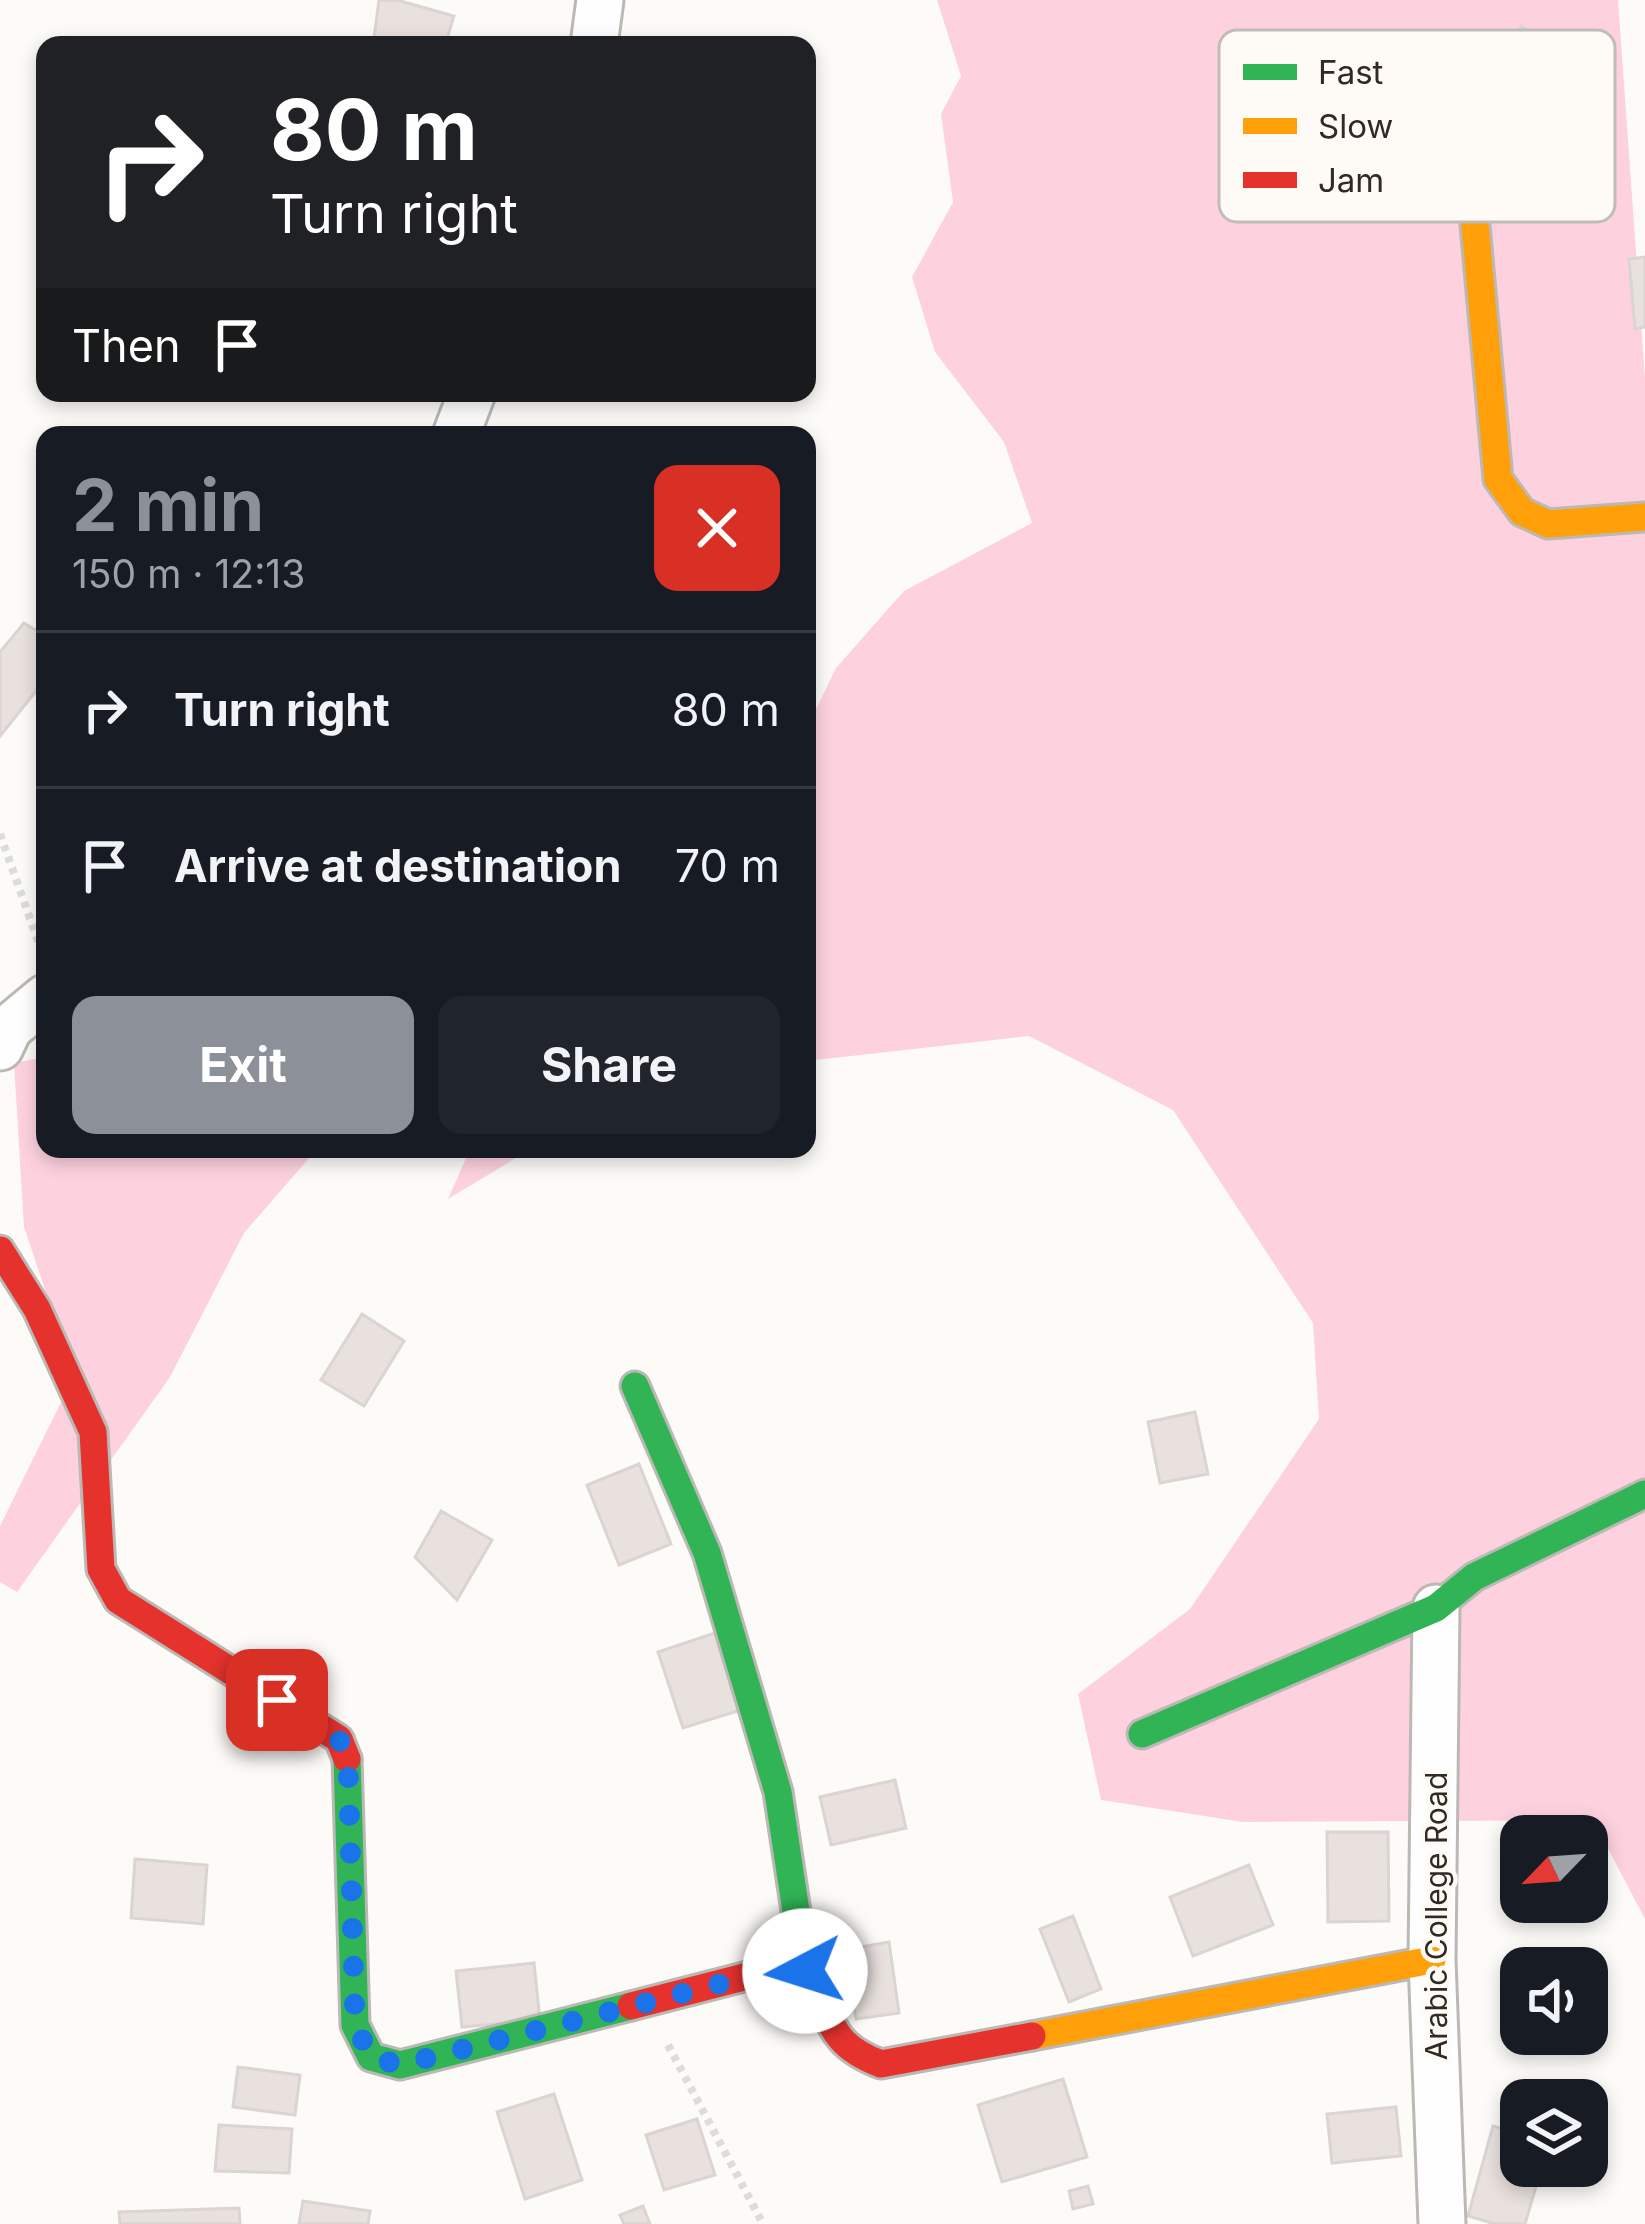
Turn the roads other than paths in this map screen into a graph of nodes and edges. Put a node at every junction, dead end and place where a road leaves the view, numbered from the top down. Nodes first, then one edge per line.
1 (600, 0) edge
2 (595, 36) edge
3 (1475, 222) edge
4 (1645, 518) edge
5 (36, 1006) edge
6 (0, 1047) edge
7 (0, 1250) edge
8 (635, 1386) dead end
9 (1645, 1495) edge
10 (1436, 1608) junction
11 (1142, 1734) dead end
12 (1432, 1960) junction
13 (805, 1971) junction
14 (1442, 2224) edge

1 - 2 street
3 - 4 street
5 - 6 street
7 - 13 street
8 - 13 street
9 - 10 street
10 - 11 street
10 - 12 street, Arabic College Road
12 - 13 street
12 - 14 street, Arabic College Road

